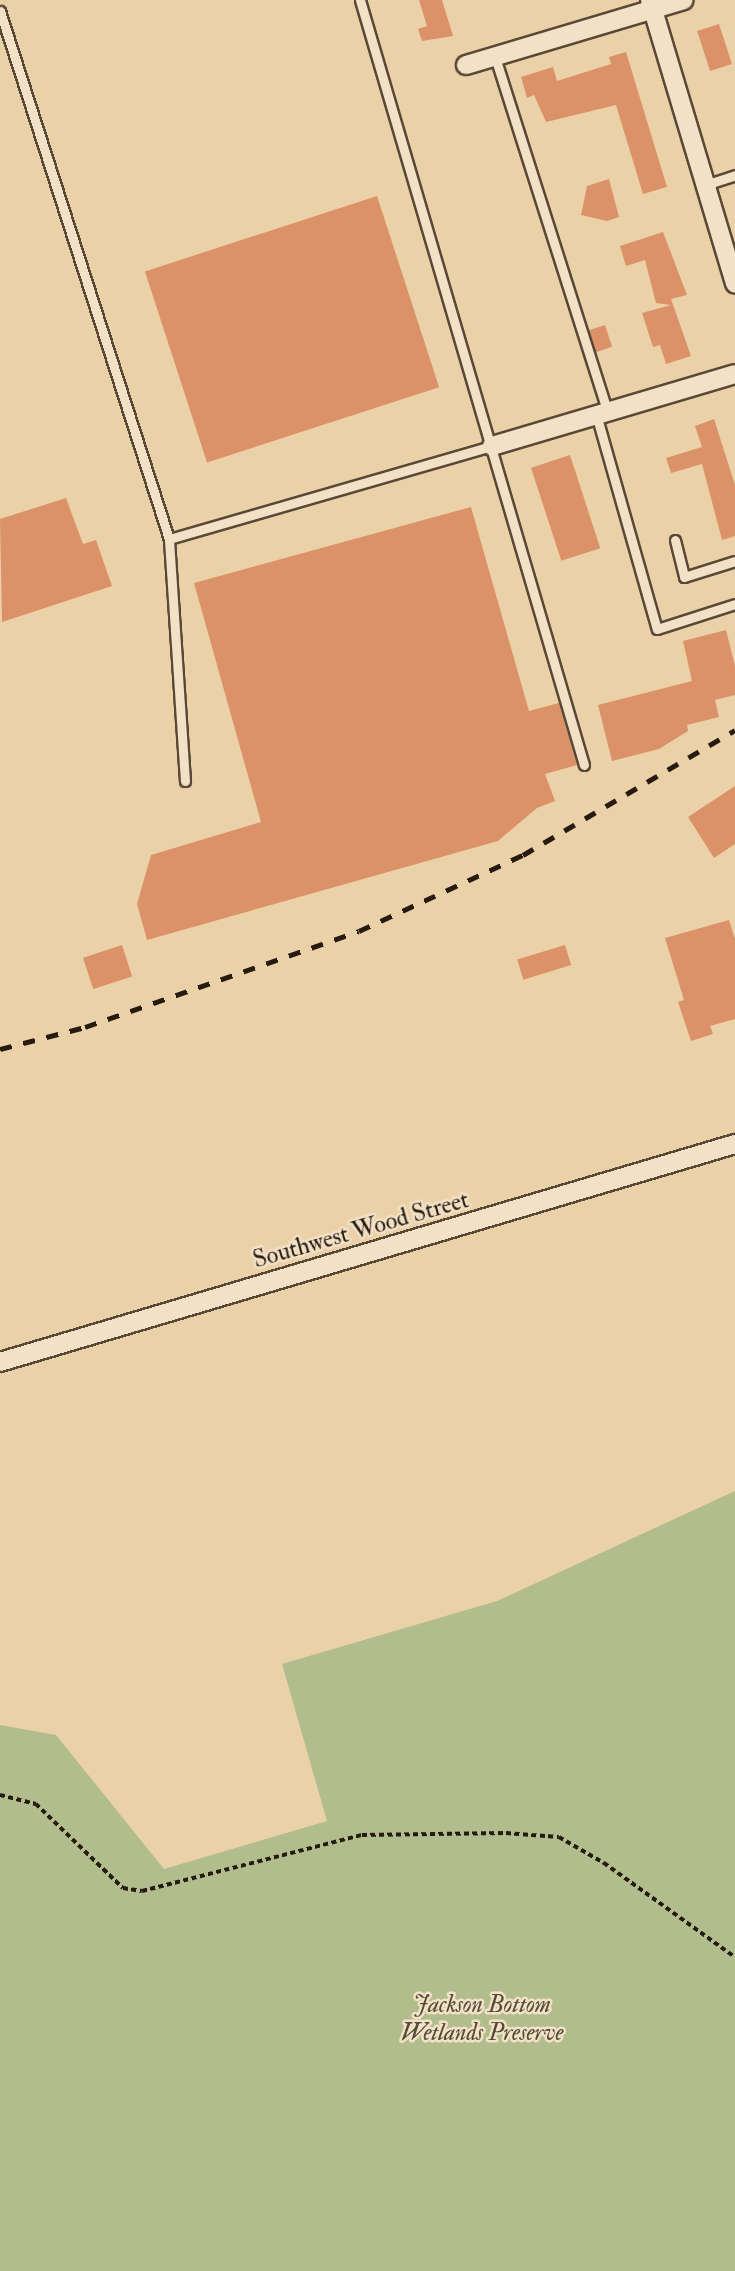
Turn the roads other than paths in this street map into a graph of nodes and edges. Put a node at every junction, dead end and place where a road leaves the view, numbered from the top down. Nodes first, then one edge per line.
1 (360, 0) edge
2 (684, 0) edge
3 (651, 5) edge
4 (0, 11) edge
5 (495, 57) junction
6 (467, 65) dead end
7 (735, 175) edge
8 (705, 185) junction
9 (735, 284) edge
10 (735, 374) edge
11 (601, 413) junction
12 (492, 446) junction
13 (169, 539) junction
14 (675, 540) dead end
15 (735, 561) edge
16 (735, 604) edge
17 (584, 765) dead end
18 (185, 781) dead end
19 (735, 1144) edge
20 (0, 1362) edge

1 - 12 lane
2 - 3 street
3 - 5 street
3 - 8 street
4 - 13 lane
5 - 6 street
5 - 11 lane
7 - 8 lane
8 - 9 street
10 - 11 street
11 - 12 street
11 - 16 lane
12 - 13 lane
12 - 17 lane
13 - 18 lane
14 - 15 lane
19 - 20 street, Southwest Wood Street

